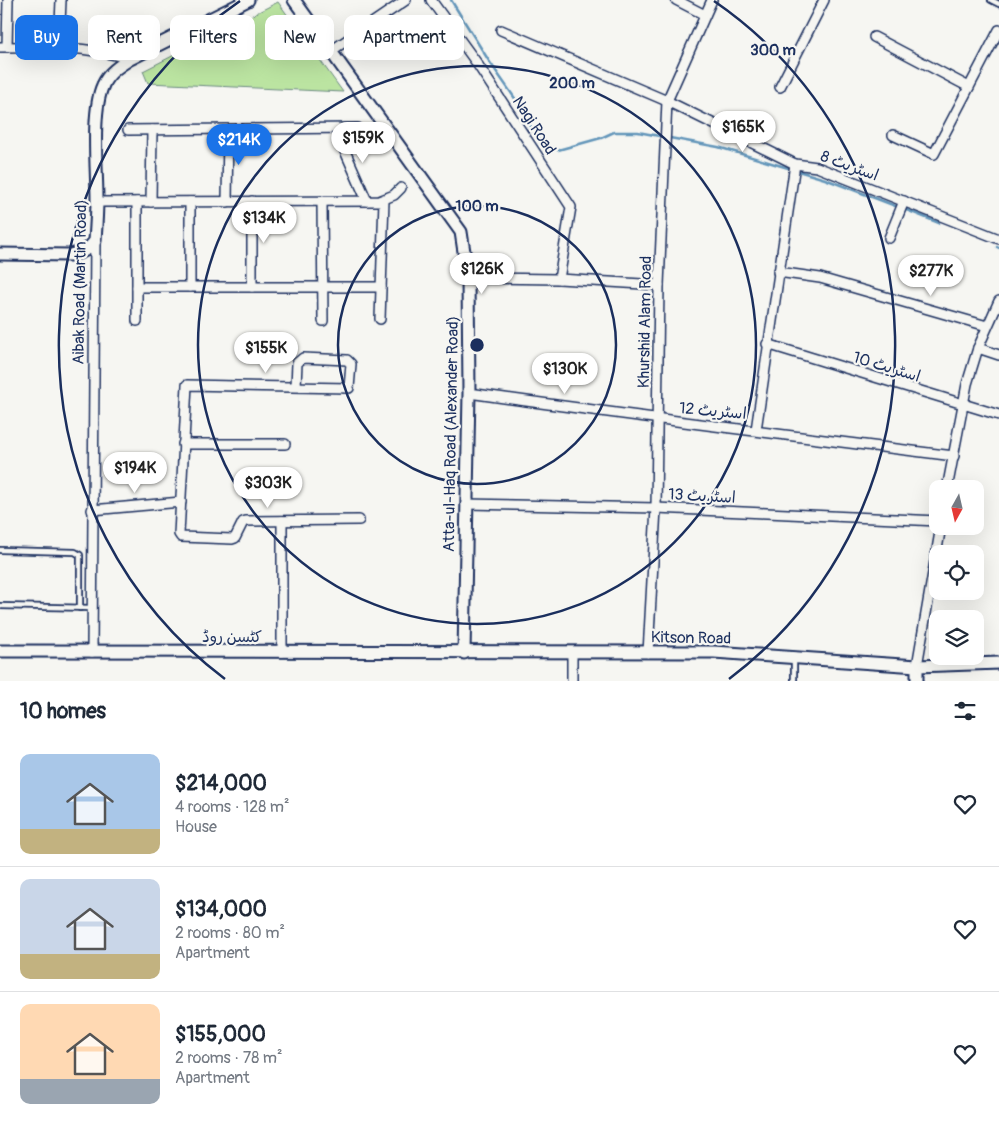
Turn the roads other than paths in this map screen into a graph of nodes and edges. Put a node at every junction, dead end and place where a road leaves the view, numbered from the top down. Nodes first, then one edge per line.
1 (8, 0) edge
2 (61, 0) edge
3 (248, 0) edge
4 (294, 0) edge
5 (406, 0) edge
6 (431, 0) edge
7 (676, 0) edge
8 (712, 0) edge
9 (824, 0) edge
10 (991, 0) edge
11 (999, 4) edge
12 (60, 15) edge
13 (305, 15) edge
14 (705, 15) junction
15 (501, 30) dead end
16 (999, 30) edge
17 (874, 37) dead end
18 (160, 44) edge
19 (4, 47) edge
20 (334, 47) edge
21 (334, 56) edge
22 (128, 60) edge
23 (969, 87) junction
24 (780, 88) dead end
25 (667, 101) junction
26 (358, 128) dead end
27 (342, 129) junction
28 (128, 130) dead end
29 (152, 130) junction
30 (228, 130) junction
31 (894, 135) dead end
32 (794, 169) junction
33 (401, 188) dead end
34 (384, 200) junction
35 (252, 201) junction
36 (322, 201) junction
37 (367, 201) junction
38 (97, 202) junction
39 (137, 202) junction
40 (151, 202) junction
41 (190, 202) junction
42 (227, 202) junction
43 (904, 202) junction
44 (889, 238) dead end
45 (999, 239) edge
46 (95, 241) junction
47 (0, 254) edge
48 (778, 272) junction
49 (468, 278) junction
50 (559, 279) junction
51 (659, 285) junction
52 (137, 287) junction
53 (190, 287) junction
54 (252, 287) junction
55 (323, 287) junction
56 (381, 287) junction
57 (999, 300) edge
58 (380, 318) dead end
59 (137, 321) dead end
60 (323, 321) dead end
61 (987, 326) junction
62 (767, 344) junction
63 (978, 348) junction
64 (999, 355) edge
65 (296, 386) junction
66 (469, 392) junction
67 (963, 405) junction
68 (999, 415) edge
69 (658, 420) junction
70 (756, 430) junction
71 (183, 444) junction
72 (285, 444) dead end
73 (954, 456) junction
74 (949, 480) edge
75 (180, 502) junction
76 (466, 504) junction
77 (656, 508) junction
78 (92, 510) junction
79 (359, 520) dead end
80 (282, 521) junction
81 (929, 521) edge
82 (939, 535) edge
83 (0, 550) edge
84 (0, 606) edge
85 (80, 608) junction
86 (92, 608) junction
87 (0, 651) edge
88 (92, 652) junction
89 (282, 652) junction
90 (464, 653) junction
91 (572, 653) junction
92 (648, 653) junction
93 (794, 658) junction
94 (999, 663) edge
95 (917, 666) junction
96 (572, 681) edge
97 (794, 681) edge
98 (917, 681) edge

1 - 19 street
2 - 12 street
3 - 18 street, Aibak Road (Martin Road)
4 - 13 street, Atta-ul-Haq Road (Alexander Road)
5 - 20 street
6 - 50 street, Nagi Road
7 - 14 street
8 - 14 street, Khurshid Alam Road
9 - 24 street
10 - 11 lane
14 - 25 street, Khurshid Alam Road
15 - 25 street, اسٹریٹ 8
16 - 23 street
17 - 23 street
21 - 49 street, Atta-ul-Haq Road (Alexander Road)
22 - 38 street, Aibak Road (Martin Road)
23 - 31 street
25 - 32 street, اسٹریٹ 8
25 - 51 street, Khurshid Alam Road
26 - 27 street
27 - 30 street
27 - 37 street
28 - 29 street
29 - 30 street
29 - 40 street
30 - 42 street
32 - 43 street, اسٹریٹ 8
32 - 48 street
33 - 34 street
34 - 37 street
34 - 56 street
35 - 36 street
35 - 42 street
35 - 54 street
36 - 37 street
36 - 55 street
38 - 39 street
38 - 46 street, Aibak Road (Martin Road)
39 - 40 street
39 - 52 street
40 - 41 street
41 - 42 street
41 - 53 street
43 - 44 street
43 - 45 street, اسٹریٹ 8
46 - 47 street
46 - 78 street, Aibak Road (Martin Road)
48 - 61 street
48 - 62 street
49 - 50 street
49 - 66 street, Atta-ul-Haq Road (Alexander Road)
50 - 51 street
51 - 69 street, Khurshid Alam Road
52 - 53 street
52 - 59 street
53 - 54 street
54 - 55 street
55 - 56 street
55 - 60 street
56 - 58 street
57 - 61 street
61 - 63 street
62 - 67 street, اسٹریٹ 10
62 - 70 street
63 - 64 street
63 - 67 street
65 - 65 street
65 - 71 street
66 - 69 street, اسٹریٹ 12
66 - 76 street, Atta-ul-Haq Road (Alexander Road)
67 - 68 street, اسٹریٹ 10
67 - 73 street
69 - 70 street, اسٹریٹ 12
69 - 77 street, Khurshid Alam Road
70 - 73 street, اسٹریٹ 12
71 - 72 street
71 - 75 street
73 - 74 street
75 - 78 street
75 - 80 street
76 - 77 street, اسٹریٹ 13
76 - 90 street, Atta-ul-Haq Road (Alexander Road)
77 - 81 street, اسٹریٹ 13
77 - 92 street, Khurshid Alam Road
78 - 86 street, Aibak Road (Martin Road)
79 - 80 street
80 - 89 street
82 - 95 street
83 - 85 lane
84 - 85 lane
85 - 86 lane
86 - 88 street, Aibak Road (Martin Road)
87 - 88 street, کٹسن روڈ
88 - 89 street, کٹسن روڈ
89 - 90 street, کٹسن روڈ
90 - 91 street, Kitson Road
91 - 92 street, Kitson Road
91 - 96 street
92 - 93 street, Kitson Road
93 - 95 street, Kitson Road
93 - 97 lane
94 - 95 street, Kitson Road
95 - 98 street

